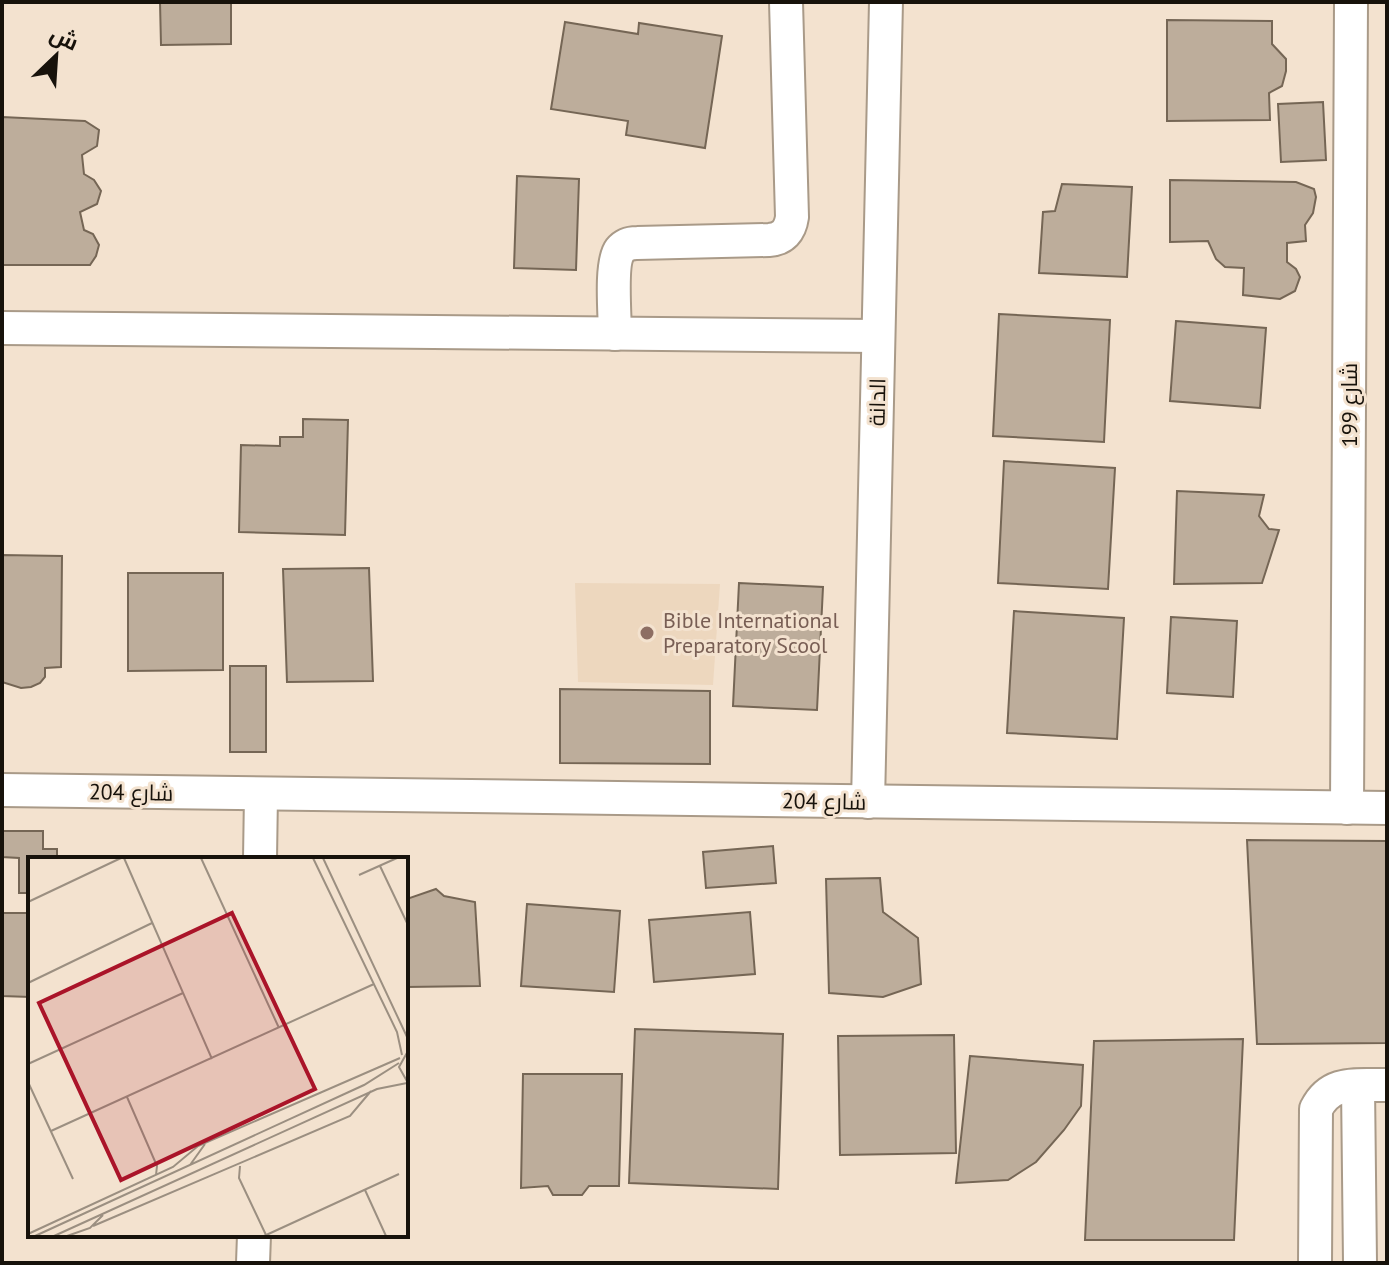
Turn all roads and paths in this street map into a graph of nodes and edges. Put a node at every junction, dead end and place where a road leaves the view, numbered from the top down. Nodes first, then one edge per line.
1 (786, 2) edge
2 (886, 2) edge
3 (1351, 2) edge
4 (2, 328) edge
5 (615, 334) junction
6 (878, 336) junction
7 (2, 790) edge
8 (261, 794) junction
9 (868, 802) junction
10 (1347, 808) junction
11 (1387, 808) edge
12 (260, 857) edge
13 (1373, 1086) edge
14 (254, 1237) edge
15 (253, 1263) edge
16 (1315, 1263) edge
17 (1360, 1263) edge

1 - 5 street
2 - 6 street, الدانة
3 - 10 street, شارع 199
4 - 5 street
5 - 6 street
6 - 9 street, الدانة
7 - 8 street, شارع 204
8 - 9 street, شارع 204
8 - 12 street
9 - 10 street, شارع 204
10 - 11 street, شارع 204
13 - 16 street
13 - 17 street
14 - 15 street

